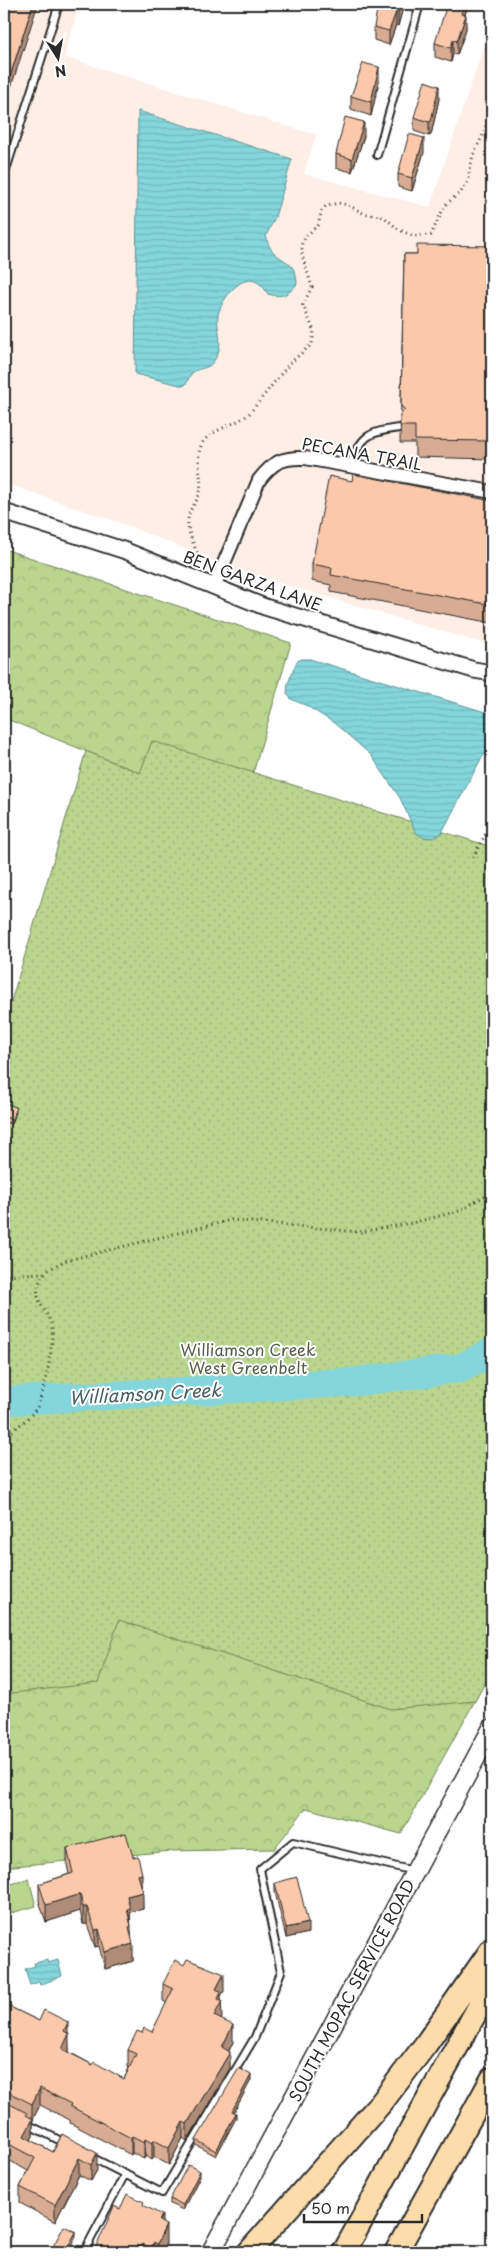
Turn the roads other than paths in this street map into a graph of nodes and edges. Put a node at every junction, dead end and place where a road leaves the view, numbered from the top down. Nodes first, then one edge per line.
1 (58, 4) edge
2 (420, 4) edge
3 (377, 156) dead end
4 (4, 176) edge
5 (400, 428) edge
6 (349, 466) junction
7 (492, 492) edge
8 (4, 512) edge
9 (214, 587) junction
10 (492, 673) edge
11 (492, 1728) edge
12 (414, 1871) junction
13 (492, 1949) edge
14 (492, 1983) edge
15 (492, 2079) edge
16 (21, 2121) edge
17 (73, 2148) edge
18 (82, 2152) edge
19 (125, 2174) junction
20 (84, 2252) edge
21 (211, 2252) edge
22 (249, 2252) edge
23 (344, 2252) edge
24 (396, 2252) edge

1 - 4 lane
2 - 3 lane
5 - 6 lane
6 - 7 street, PECANA TRAIL
6 - 9 street, PECANA TRAIL
8 - 9 street, BEN GARZA LANE
9 - 10 street, BEN GARZA LANE
11 - 12 main road, SOUTH MOPAC SERVICE ROAD
12 - 19 lane
12 - 21 main road, SOUTH MOPAC SERVICE ROAD
13 - 22 highway
14 - 23 highway
15 - 24 highway
16 - 17 lane
18 - 19 lane
19 - 20 lane

